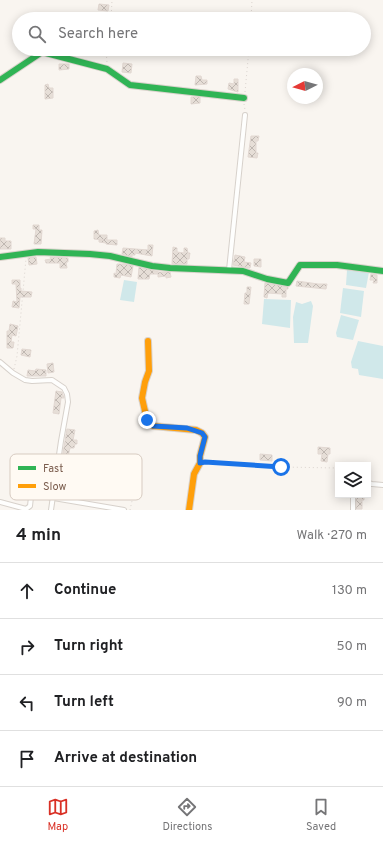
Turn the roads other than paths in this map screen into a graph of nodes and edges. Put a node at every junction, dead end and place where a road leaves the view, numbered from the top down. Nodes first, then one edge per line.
1 (36, 56) edge
2 (58, 56) edge
3 (0, 80) edge
4 (244, 98) road end
5 (245, 115) road end
6 (0, 257) edge
7 (229, 270) junction
8 (383, 271) edge
9 (148, 341) dead end
10 (0, 362) edge
11 (59, 454) edge
12 (371, 484) edge
13 (383, 485) edge
14 (353, 498) edge
15 (31, 500) edge
16 (53, 500) edge
17 (65, 500) edge
18 (0, 502) edge
19 (51, 510) edge
20 (124, 510) edge
21 (189, 510) edge
22 (353, 510) edge

1 - 3 street
2 - 4 street
5 - 7 street
6 - 7 street
7 - 8 street
9 - 21 street
10 - 11 street
12 - 13 street
14 - 22 street
15 - 18 street
16 - 19 street
17 - 20 street

